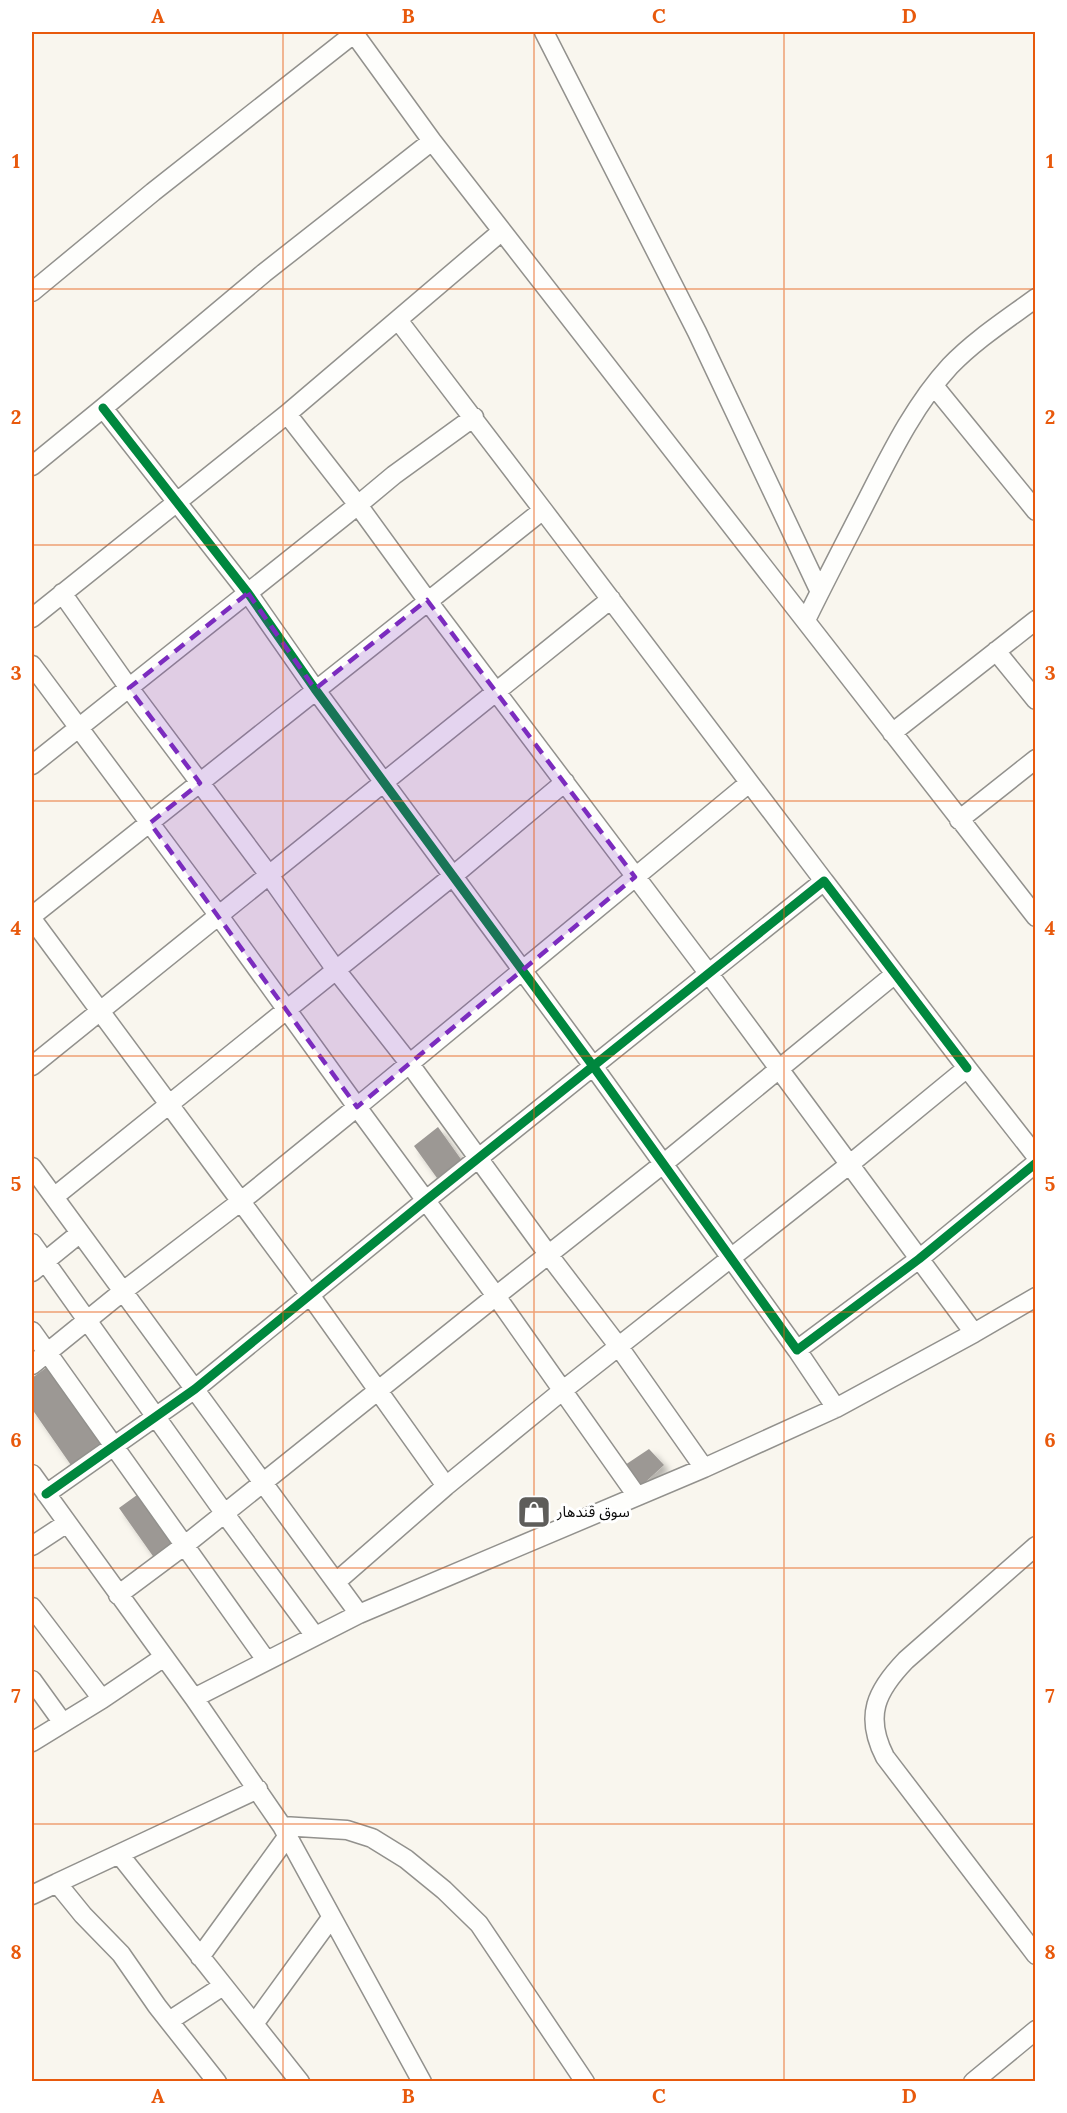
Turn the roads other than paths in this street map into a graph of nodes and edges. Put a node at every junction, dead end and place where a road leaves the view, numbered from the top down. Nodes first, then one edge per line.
1 (354, 32) edge
2 (544, 32) edge
3 (432, 141) junction
4 (502, 231) junction
5 (32, 292) edge
6 (1035, 298) edge
7 (398, 320) junction
8 (934, 386) junction
9 (104, 408) junction
10 (287, 414) junction
11 (474, 417) junction
12 (32, 466) edge
13 (177, 502) junction
14 (358, 505) junction
15 (543, 510) junction
16 (1035, 511) edge
17 (820, 592) junction
18 (62, 593) junction
19 (248, 593) junction
20 (611, 599) junction
21 (427, 600) junction
22 (32, 618) edge
23 (1035, 620) edge
24 (807, 621) junction
25 (996, 651) junction
26 (32, 665) edge
27 (129, 688) junction
28 (315, 689) junction
29 (497, 691) junction
30 (1035, 700) edge
31 (79, 728) junction
32 (892, 733) junction
33 (1035, 759) edge
34 (32, 765) edge
35 (384, 781) junction
36 (566, 782) junction
37 (200, 783) junction
38 (749, 783) junction
39 (959, 820) junction
40 (150, 823) junction
41 (269, 875) junction
42 (454, 875) junction
43 (635, 877) junction
44 (824, 881) junction
45 (1033, 909) edge
46 (219, 916) junction
47 (32, 917) edge
48 (336, 970) junction
49 (522, 970) junction
50 (709, 974) junction
51 (895, 974) junction
52 (286, 1010) junction
53 (101, 1012) junction
54 (409, 1063) junction
55 (32, 1066) edge
56 (593, 1066) junction
57 (779, 1068) junction
58 (967, 1068) junction
59 (170, 1103) junction
60 (357, 1107) junction
61 (1035, 1156) edge
62 (479, 1157) junction
63 (1035, 1163) edge
64 (663, 1164) junction
65 (850, 1164) junction
66 (32, 1167) edge
67 (54, 1197) junction
68 (425, 1201) junction
69 (240, 1202) junction
70 (80, 1233) junction
71 (32, 1243) edge
72 (548, 1254) junction
73 (732, 1258) junction
74 (919, 1259) junction
75 (38, 1267) edge
76 (122, 1292) junction
77 (310, 1295) junction
78 (496, 1296) junction
79 (1035, 1297) edge
80 (86, 1321) junction
81 (32, 1331) edge
82 (974, 1333) junction
83 (619, 1347) junction
84 (797, 1350) junction
85 (48, 1354) junction
86 (32, 1365) edge
87 (195, 1389) junction
88 (379, 1390) junction
89 (562, 1391) junction
90 (836, 1408) junction
91 (156, 1416) junction
92 (114, 1446) junction
93 (704, 1468) junction
94 (32, 1474) edge
95 (264, 1483) junction
96 (446, 1486) junction
97 (46, 1494) junction
98 (637, 1496) junction
99 (225, 1514) junction
100 (67, 1523) junction
101 (185, 1545) junction
102 (32, 1546) edge
103 (1035, 1546) edge
104 (336, 1582) junction
105 (118, 1595) junction
106 (32, 1607) edge
107 (359, 1614) junction
108 (315, 1636) junction
109 (165, 1657) junction
110 (266, 1660) junction
111 (32, 1680) edge
112 (194, 1698) junction
113 (102, 1699) junction
114 (63, 1723) junction
115 (32, 1742) edge
116 (258, 1789) junction
117 (285, 1832) junction
118 (119, 1854) junction
119 (57, 1883) junction
120 (32, 1895) edge
121 (331, 1918) junction
122 (1035, 1955) edge
123 (200, 1957) junction
124 (224, 1986) junction
125 (169, 2021) junction
126 (254, 2024) junction
127 (1035, 2030) edge
128 (979, 2080) edge
129 (217, 2082) edge
130 (300, 2082) edge
131 (422, 2082) edge
132 (585, 2082) edge

1 - 3 street
1 - 5 street
2 - 17 street
3 - 4 street
3 - 9 street
4 - 7 street
4 - 24 street
6 - 8 street
7 - 10 street
7 - 11 street
8 - 16 street
8 - 17 street
9 - 12 street
9 - 13 street
10 - 13 street
10 - 14 street
11 - 14 street
11 - 15 street
13 - 18 street
13 - 19 street
14 - 19 street
14 - 21 street
15 - 20 street
15 - 21 street
17 - 24 street
18 - 22 street
18 - 27 street
19 - 27 street
19 - 28 street
20 - 29 street
20 - 38 street
21 - 28 street
21 - 29 street
23 - 25 street
24 - 32 street
25 - 30 street
25 - 32 street
26 - 31 street
27 - 31 street
27 - 37 street
28 - 35 street
28 - 37 street
29 - 35 street
29 - 36 street
31 - 34 street
31 - 40 street
32 - 39 street
33 - 39 street
35 - 41 street
35 - 42 street
36 - 42 street
36 - 43 street
37 - 40 street
37 - 41 street
38 - 43 street
38 - 44 street
39 - 45 street
40 - 46 street
40 - 47 street
41 - 46 street
41 - 48 street
42 - 48 street
42 - 49 street
43 - 49 street
43 - 50 street
44 - 50 street
44 - 51 street
46 - 52 street
46 - 53 street
47 - 53 street
48 - 52 street
48 - 54 street
49 - 54 street
49 - 56 street
50 - 56 street
50 - 57 street
51 - 57 street
51 - 58 street
52 - 59 street
52 - 60 street
53 - 55 street
53 - 59 street
54 - 60 street
54 - 62 street
56 - 62 street
56 - 64 street
57 - 64 street
57 - 65 street
58 - 61 street
58 - 65 street
59 - 67 street
59 - 69 street
60 - 68 street
60 - 69 street
62 - 68 street
62 - 72 street
63 - 74 street
64 - 72 street
64 - 73 street
65 - 73 street
65 - 74 street
66 - 67 street
67 - 70 street
68 - 77 street
68 - 78 street
69 - 76 street
69 - 77 street
70 - 75 street
70 - 76 street
71 - 75 street
72 - 78 street
72 - 83 street
73 - 83 street
73 - 84 street
74 - 82 street
74 - 84 street
75 - 80 street
76 - 80 street
76 - 87 street
77 - 87 street
77 - 88 street
78 - 88 street
78 - 89 street
79 - 82 street
80 - 85 street
80 - 91 street
81 - 85 street
82 - 90 street
83 - 89 street
83 - 93 street
84 - 90 street
85 - 86 street
85 - 92 street
87 - 91 street
87 - 95 street
88 - 95 street
88 - 96 street
89 - 96 street
89 - 98 street
90 - 93 street
91 - 92 street
91 - 99 street
92 - 97 street
92 - 101 street
93 - 98 street
94 - 97 street
95 - 99 street
95 - 104 street
96 - 104 street
97 - 100 street
98 - 107 street
99 - 101 street
99 - 108 street
100 - 102 street
100 - 105 street
101 - 105 street
101 - 110 street
103 - 122 street
104 - 107 street
105 - 109 street
106 - 113 street
107 - 108 street
108 - 110 street
109 - 112 street
109 - 113 street
110 - 112 street
111 - 114 street
112 - 116 street
113 - 114 street
114 - 115 street
116 - 117 street
116 - 118 street
117 - 121 street
117 - 123 street
117 - 132 street
118 - 119 street
118 - 123 street
119 - 120 street
119 - 125 street
121 - 126 street
121 - 131 street
123 - 124 street
124 - 125 street
124 - 126 street
125 - 129 street
126 - 130 street
127 - 128 street

